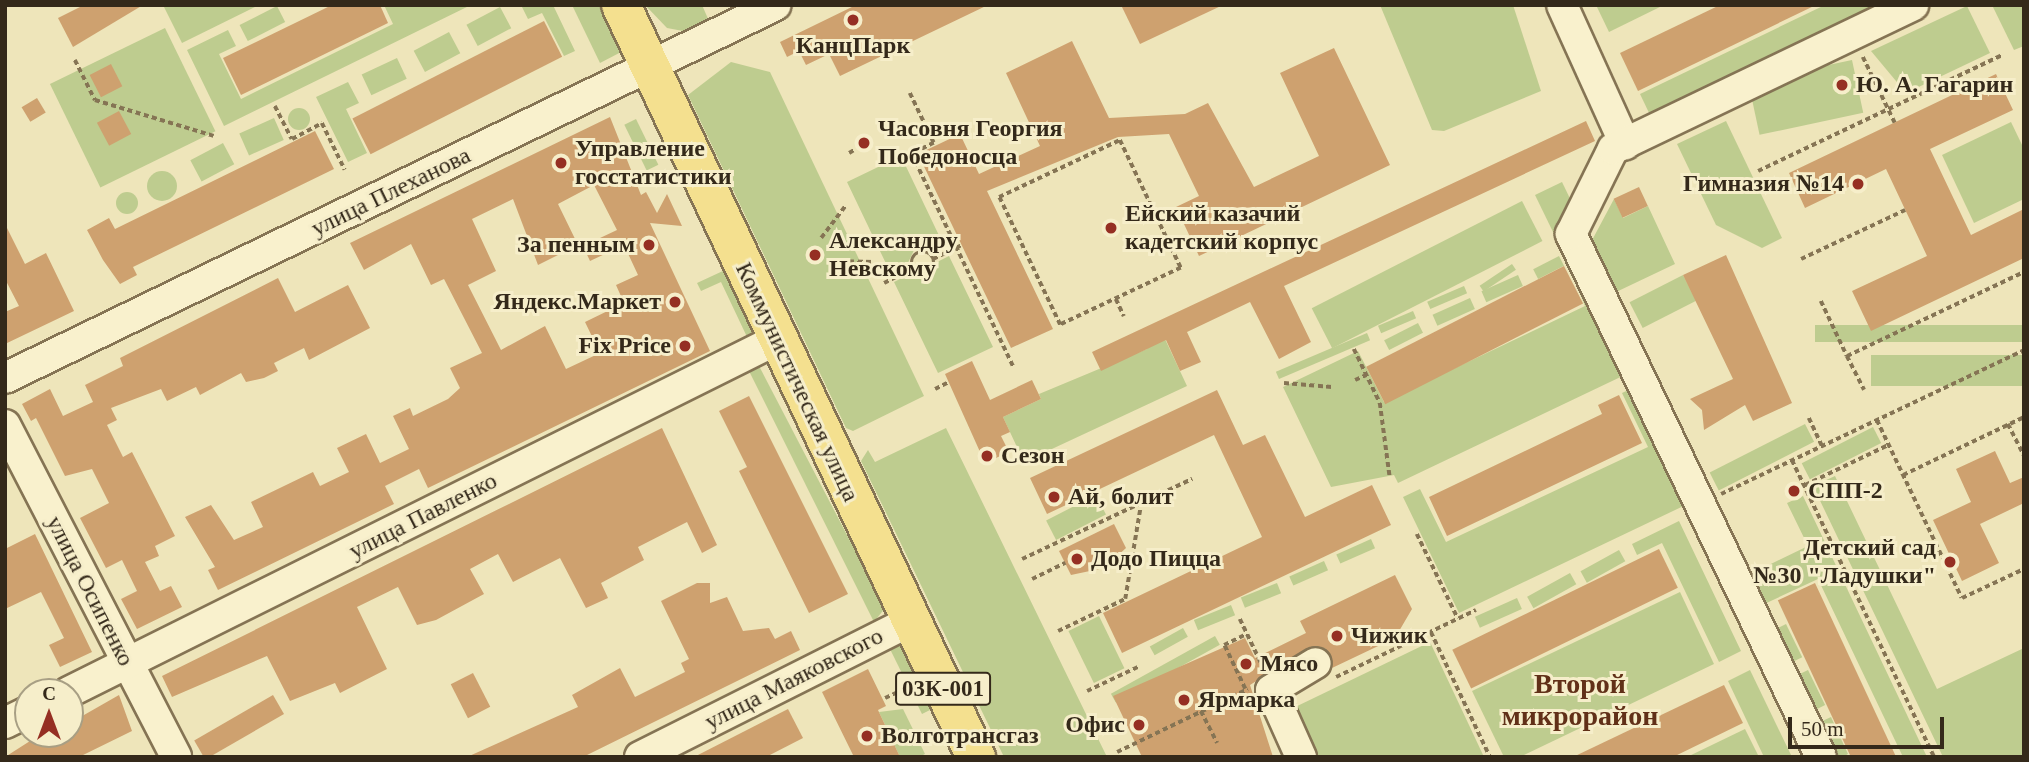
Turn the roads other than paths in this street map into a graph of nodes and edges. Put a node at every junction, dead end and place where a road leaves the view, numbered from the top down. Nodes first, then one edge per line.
1 (621, 5) edge
2 (776, 5) edge
3 (1562, 5) edge
4 (1913, 5) edge
5 (649, 66) junction
6 (1625, 144) junction
7 (776, 340) junction
8 (5, 378) edge
9 (5, 425) edge
10 (910, 621) junction
11 (127, 663) junction
12 (1324, 671) road end
13 (84, 684) edge
14 (176, 757) edge
15 (640, 757) edge
16 (976, 757) edge
17 (1301, 757) edge
18 (1821, 757) edge

1 - 5 main road, Коммунистическая улица
2 - 5 street, улица Плеханова
3 - 6 street
4 - 6 street
5 - 7 main road, Коммунистическая улица
5 - 8 street, улица Плеханова
6 - 18 street
7 - 10 main road, Коммунистическая улица
7 - 11 street, улица Павленко
9 - 11 street, улица Осипенко
10 - 15 street, улица Маяковского
10 - 16 main road, Коммунистическая улица / 03К-001
11 - 13 street, улица Павленко
11 - 14 street, улица Осипенко
12 - 17 street

